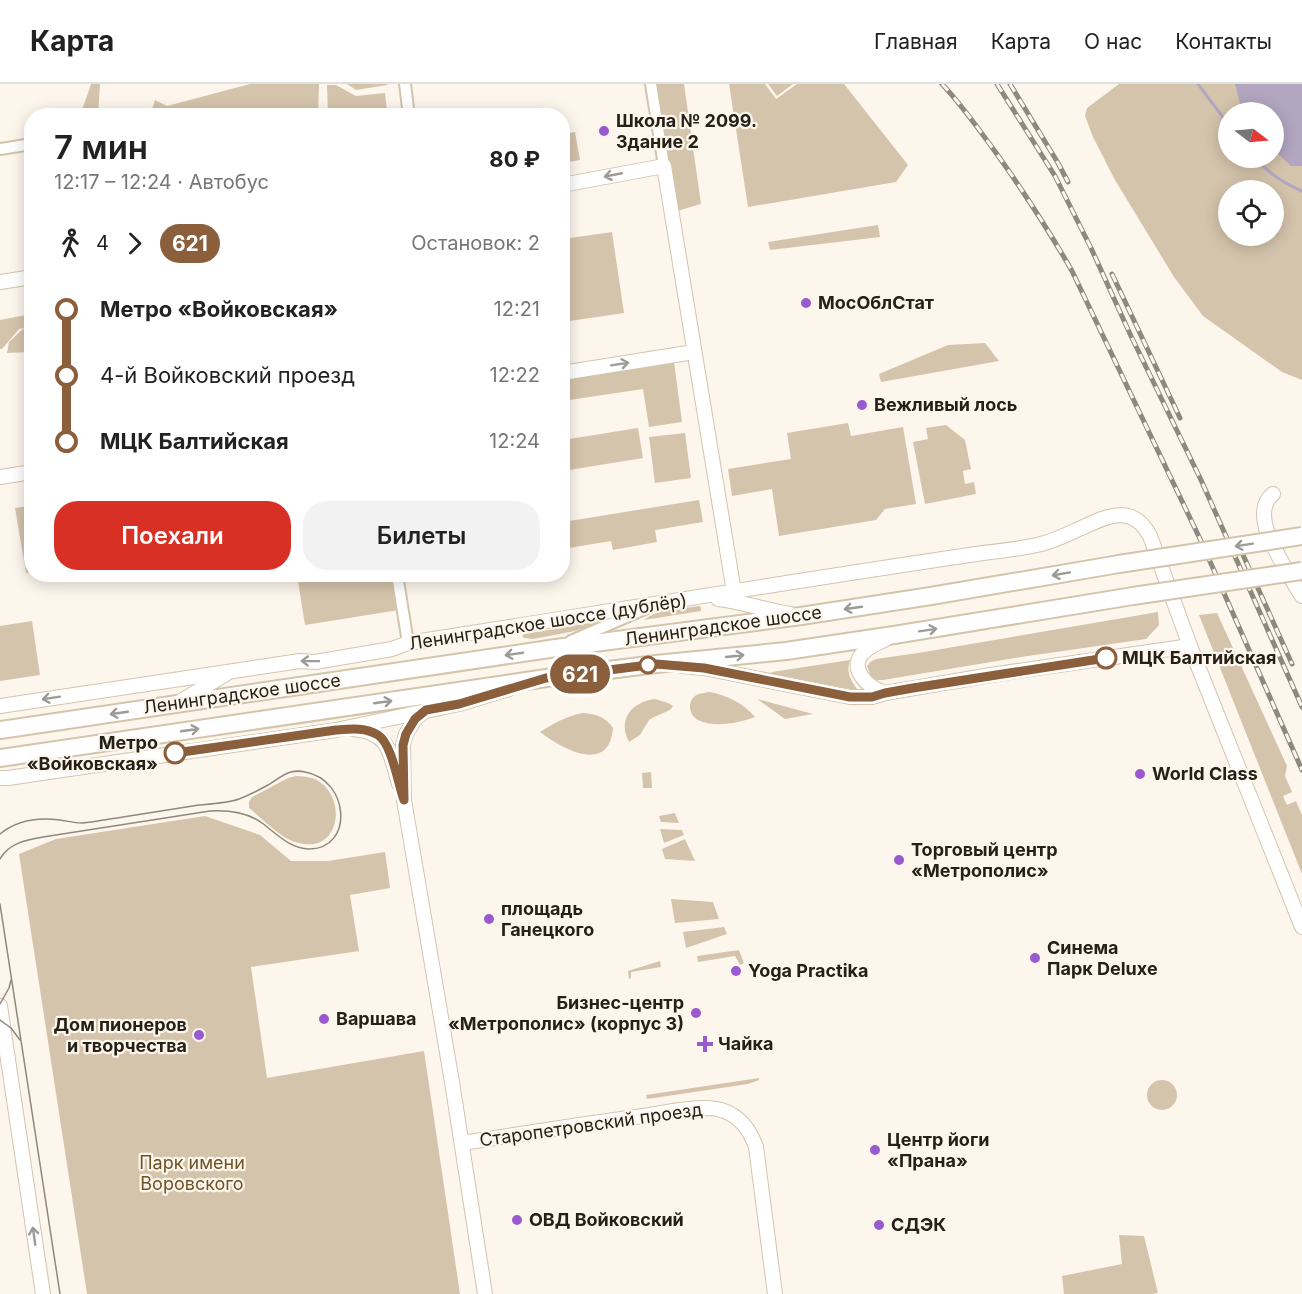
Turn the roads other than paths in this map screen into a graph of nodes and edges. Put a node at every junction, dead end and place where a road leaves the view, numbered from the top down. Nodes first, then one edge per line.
1 (405, 84) edge
2 (651, 84) edge
3 (408, 108) edge
4 (24, 145) edge
5 (0, 149) edge
6 (664, 166) junction
7 (570, 184) edge
8 (24, 278) edge
9 (0, 282) edge
10 (694, 352) junction
11 (570, 372) edge
12 (24, 473) edge
13 (0, 477) edge
14 (1273, 494) dead end
15 (1302, 536) edge
16 (1302, 571) edge
17 (398, 582) edge
18 (758, 588) junction
19 (734, 592) junction
20 (1302, 596) edge
21 (699, 597) junction
22 (659, 603) junction
23 (759, 608) junction
24 (801, 616) junction
25 (894, 635) junction
26 (408, 644) junction
27 (1190, 646) junction
28 (556, 648) junction
29 (656, 664) junction
30 (234, 670) junction
31 (546, 678) junction
32 (885, 693) junction
33 (0, 705) edge
34 (175, 705) junction
35 (426, 710) junction
36 (0, 726) edge
37 (20, 727) junction
38 (0, 730) edge
39 (336, 730) junction
40 (0, 758) edge
41 (3, 779) edge
42 (404, 800) junction
43 (1302, 927) edge
44 (0, 1006) edge
45 (462, 1143) junction
46 (43, 1294) edge
47 (485, 1294) edge
48 (775, 1294) edge

1 - 3 street
2 - 6 street
4 - 5 street
6 -> 7 street
6 - 10 street
8 - 9 street
11 -> 10 street
10 - 19 street
12 - 13 street
14 - 20 street
15 -> 24 main road, Ленинградское шоссе, bridge
25 -> 16 main road, Ленинградское шоссе, bridge
17 - 26 street
18 - 19 street, Ленинградское шоссе (дублёр)
18 - 23 street
18 - 27 street, Ленинградское шоссе (дублёр)
19 - 21 street, Ленинградское шоссе (дублёр)
21 - 22 street, Ленинградское шоссе (дублёр)
21 - 23 street
22 - 26 street, Ленинградское шоссе (дублёр)
22 - 28 street
23 - 24 street
24 - 28 main road, Ленинградское шоссе
29 -> 25 main road, Ленинградское шоссе
25 - 32 street
26 -> 30 street, Ленинградское шоссе (дублёр)
27 - 32 street
27 - 43 street, Ленинградское шоссе (дублёр)
28 -> 34 main road, Ленинградское шоссе
29 - 31 main road, Ленинградское шоссе
29 - 32 street
30 -> 33 street, Ленинградское шоссе (дублёр)
30 - 34 street
31 - 35 street
40 -> 31 main road, Ленинградское шоссе
34 -> 37 main road, Ленинградское шоссе
35 - 39 street
35 - 42 street, Старопетровский проезд
36 - 37 street
37 - 38 main road, Ленинградское шоссе
39 - 41 street
39 - 42 street, Старопетровский проезд
42 - 45 street, Старопетровский проезд
46 -> 44 street
45 - 47 street
45 - 48 street, Старопетровский проезд

